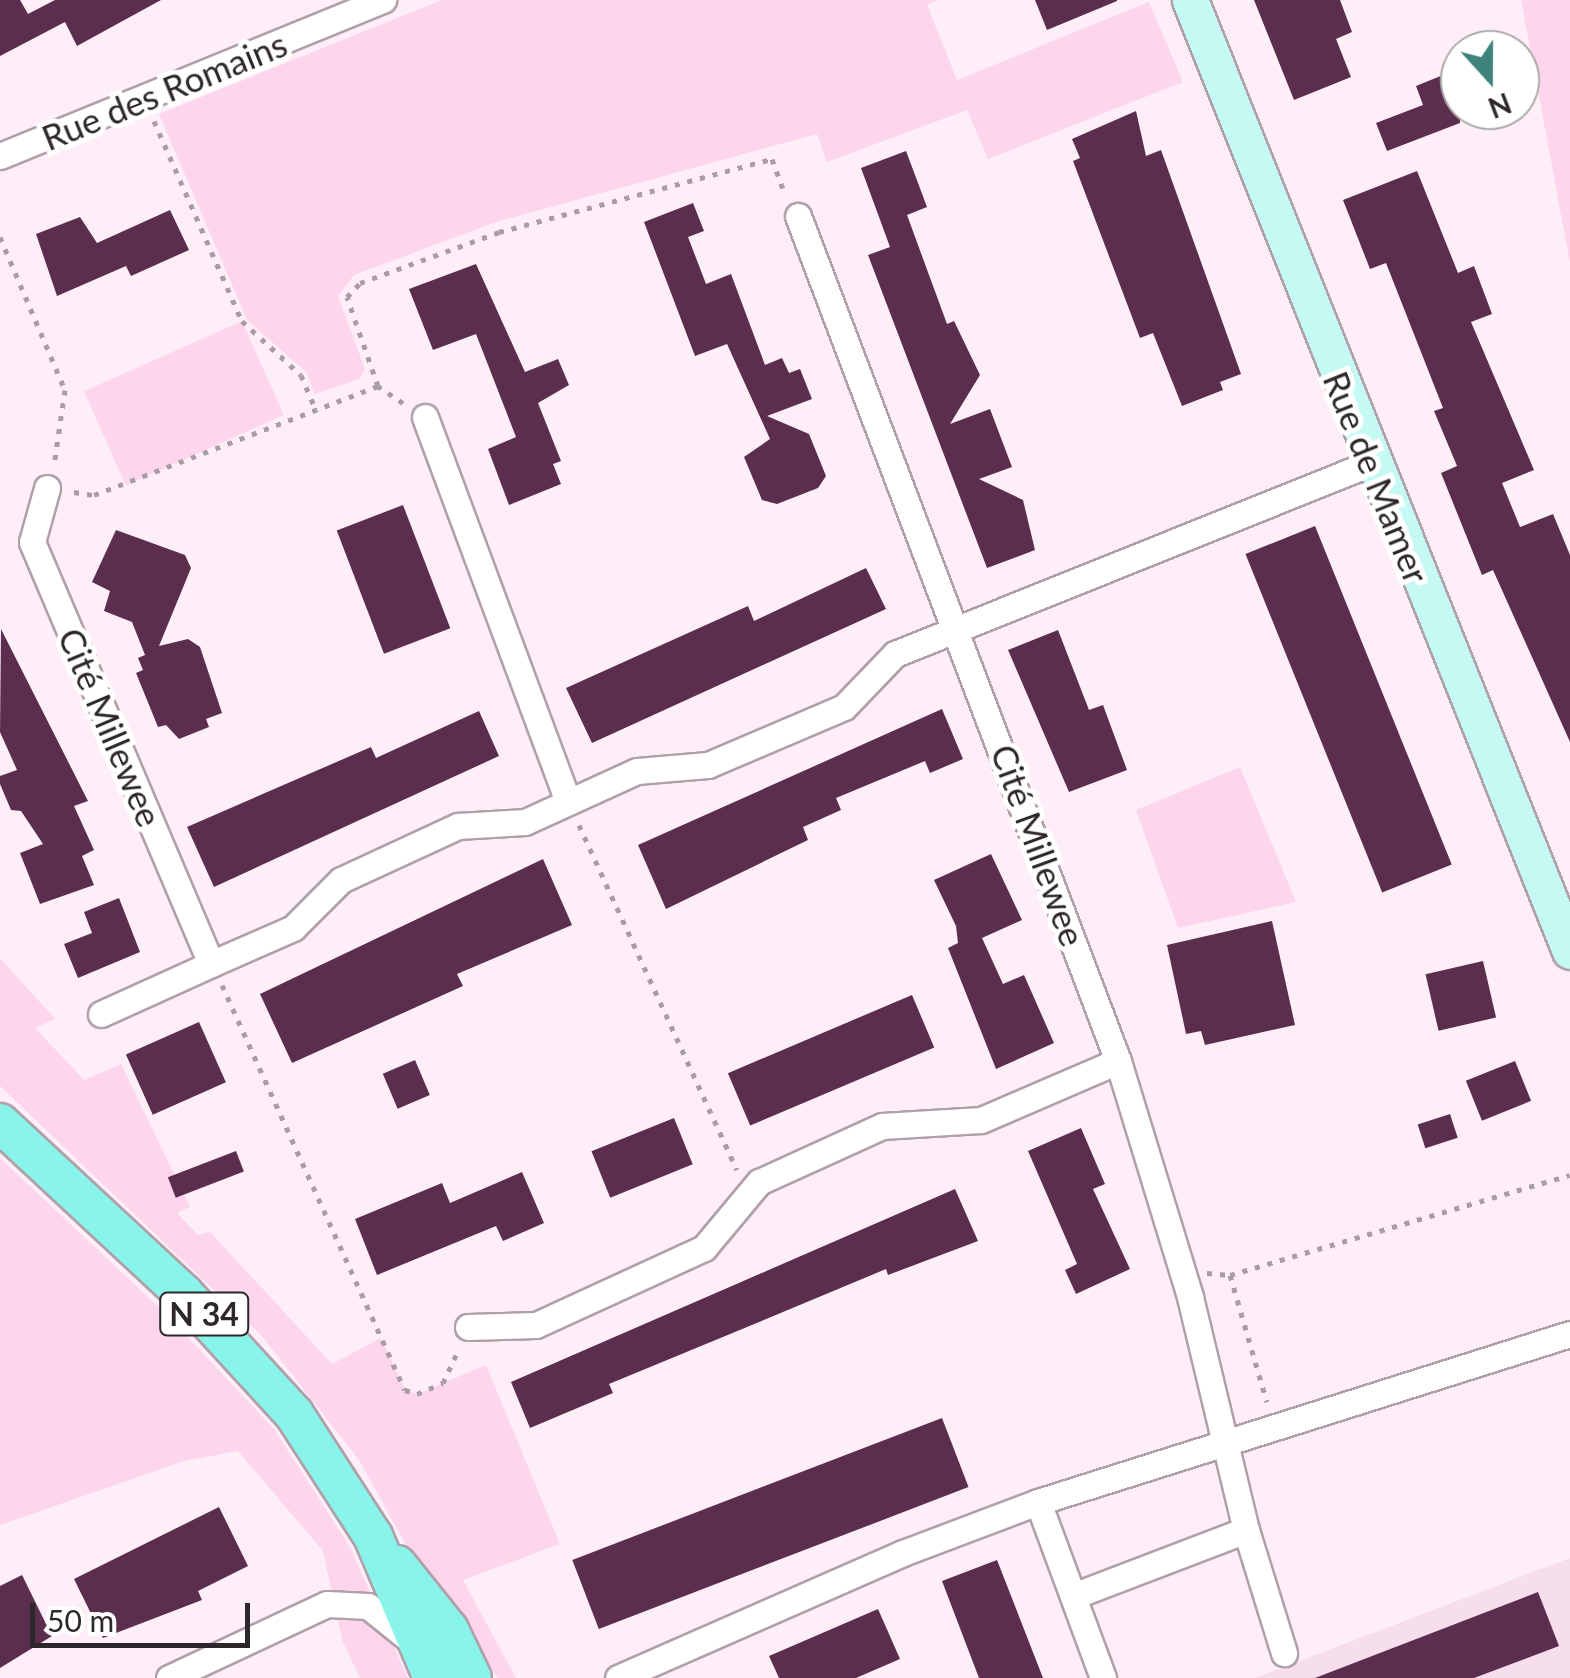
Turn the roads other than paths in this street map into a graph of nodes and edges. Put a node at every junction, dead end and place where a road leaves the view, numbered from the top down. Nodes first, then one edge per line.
1 (383, 0) edge
2 (1190, 0) edge
3 (0, 156) edge
4 (798, 216) road end
5 (424, 417) road end
6 (1371, 463) junction
7 (48, 488) road end
8 (958, 630) junction
9 (568, 802) junction
10 (1570, 952) edge
11 (211, 964) junction
12 (101, 1014) dead end
13 (1118, 1061) junction
14 (0, 1123) edge
15 (468, 1327) road end
16 (1570, 1334) edge
17 (1221, 1440) junction
18 (1038, 1502) junction
19 (1246, 1530) junction
20 (373, 1536) junction
21 (1073, 1596) junction
22 (1284, 1653) dead end
23 (424, 1661) edge
24 (169, 1678) edge
25 (472, 1678) edge
26 (618, 1678) edge
27 (1103, 1678) edge

1 - 3 street, Rue des Romains
2 - 6 street, Rue de Mamer
4 - 8 street, Cité Millewee
5 - 9 street
6 - 8 street
6 - 10 street, Rue de Mamer
7 - 11 street, Cité Millewee
8 - 9 street
8 - 13 street, Cité Millewee
9 - 11 street
11 - 12 street
13 - 15 street
13 - 17 street, Cité Millewee
14 - 20 main road, N 34
16 - 17 street
17 - 18 street
17 - 19 street, Cité Millewee
18 - 21 street
18 - 26 street
19 - 21 street
19 - 22 street, Cité Millewee
20 - 23 main road, N 34
20 - 25 main road, N 34
21 - 27 street
23 - 24 street

